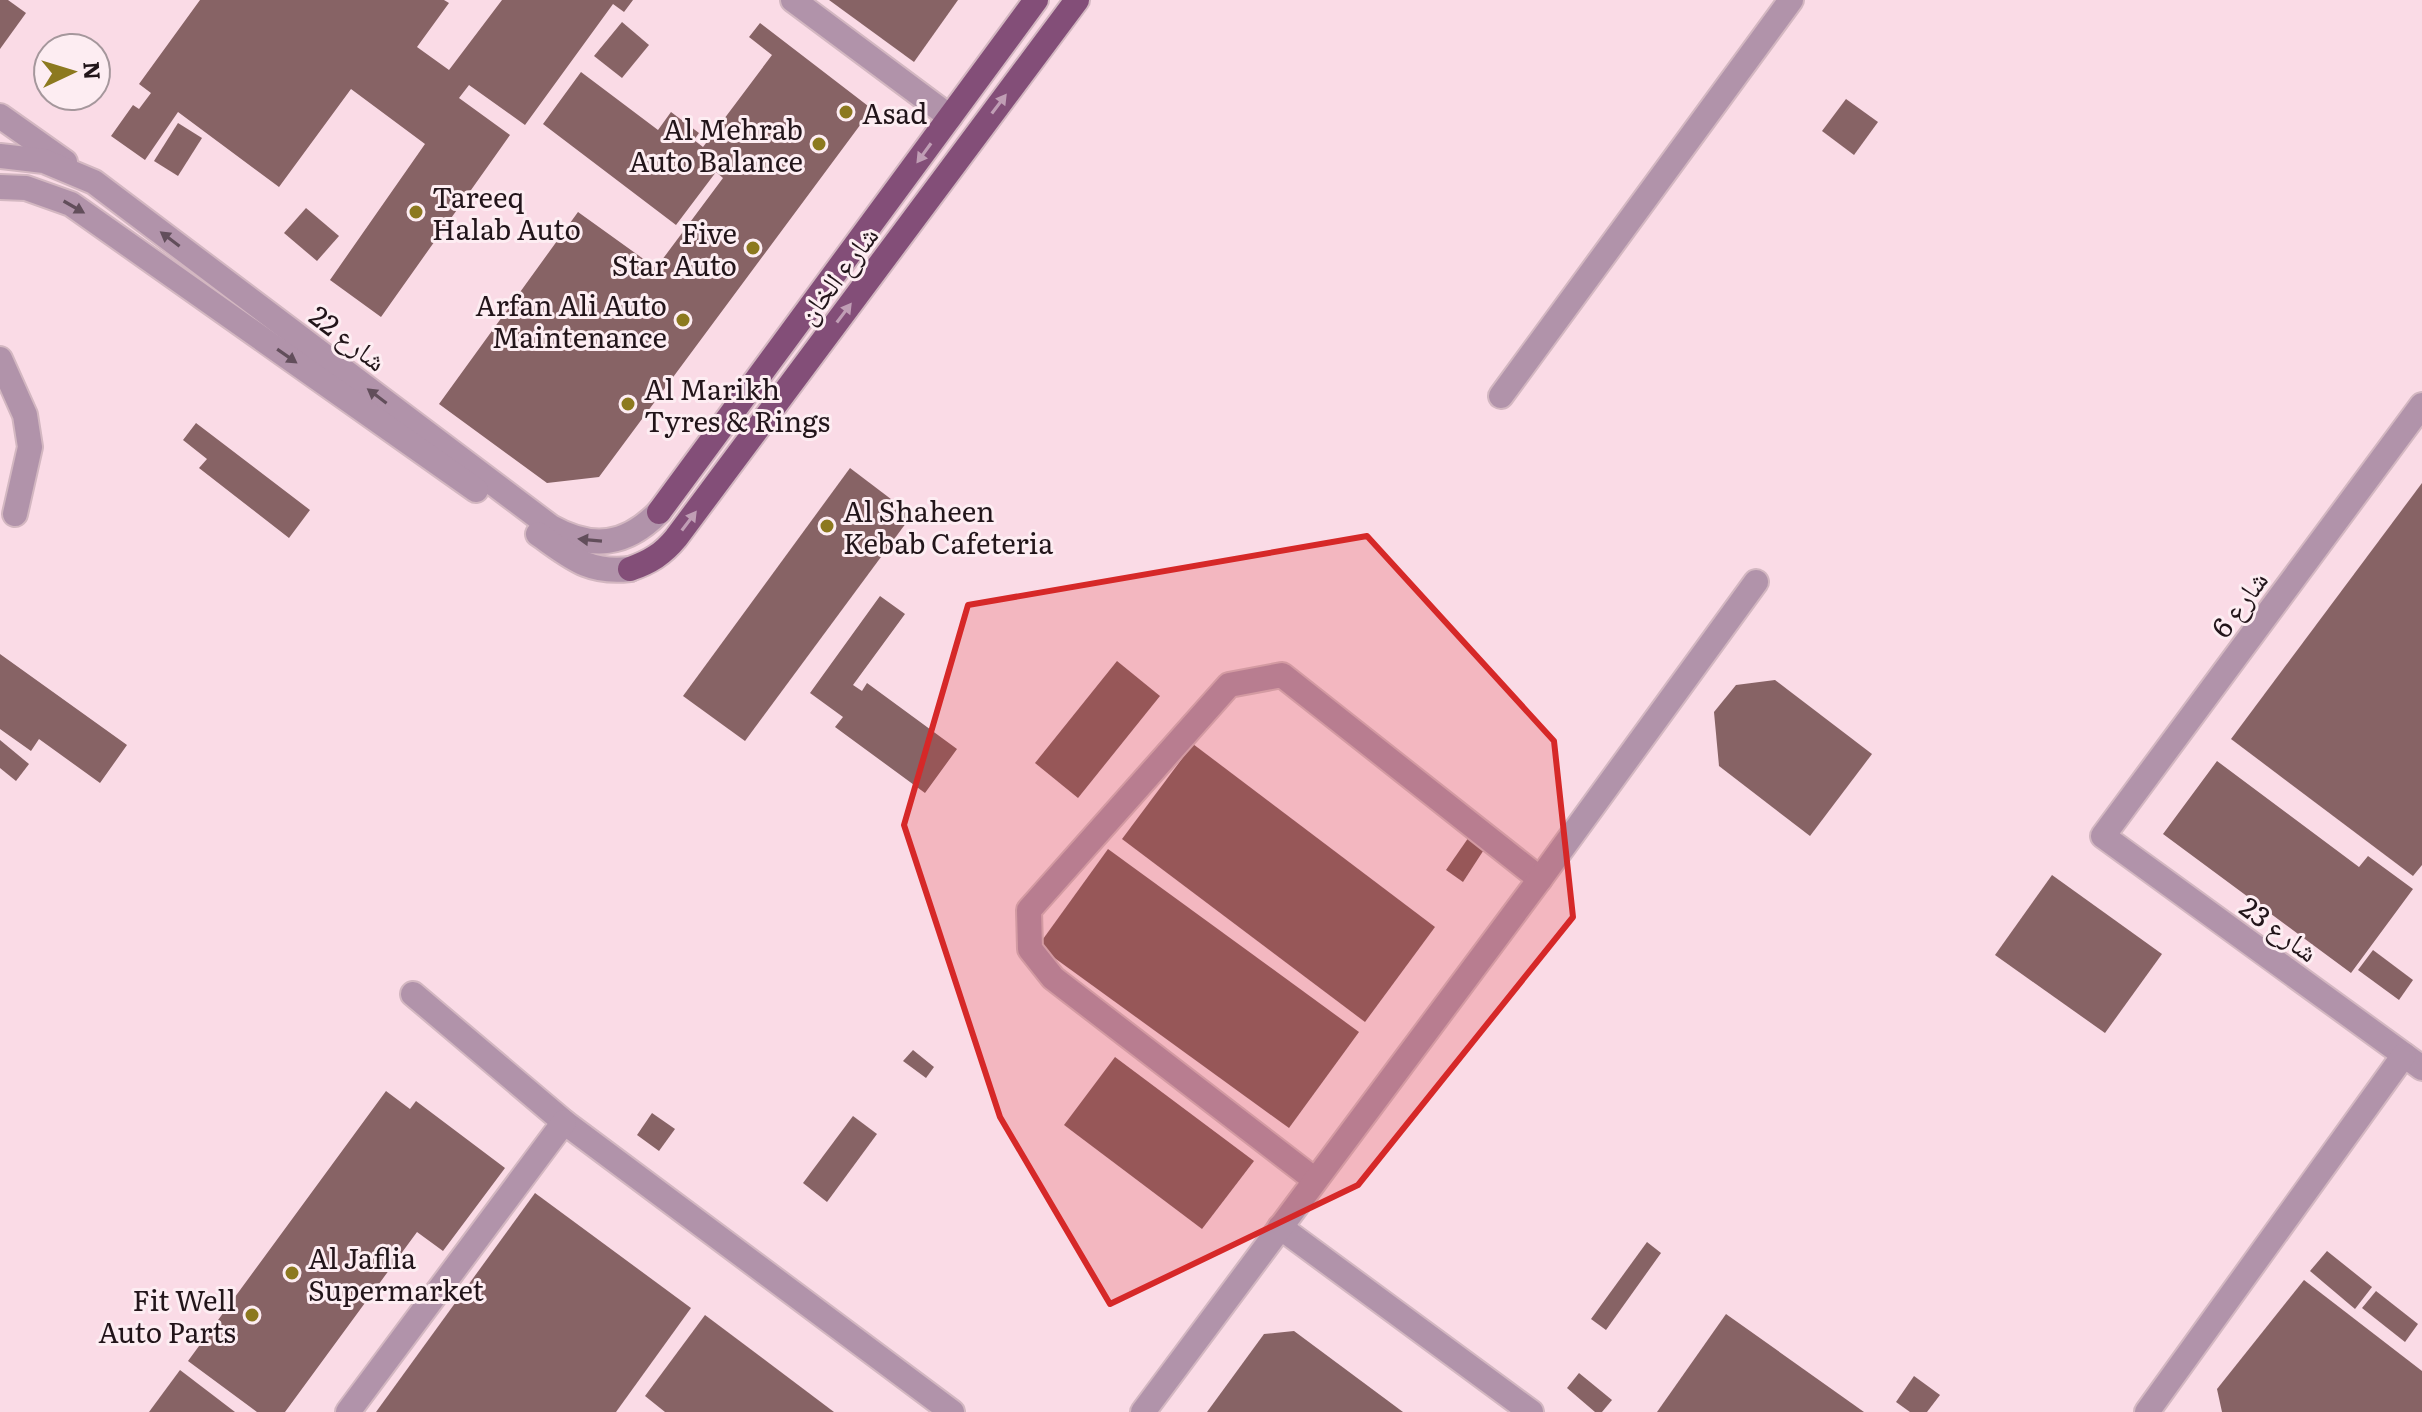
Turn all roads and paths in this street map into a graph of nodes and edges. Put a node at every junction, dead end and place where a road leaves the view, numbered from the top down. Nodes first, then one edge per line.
1 (793, 0) edge
2 (1036, 0) edge
3 (1077, 0) edge
4 (1791, 0) edge
5 (0, 116) edge
6 (950, 117) junction
7 (0, 156) edge
8 (94, 182) junction
9 (0, 187) edge
10 (0, 359) edge
11 (1501, 396) dead end
12 (2422, 405) edge
13 (659, 512) joint
14 (15, 514) dead end
15 (630, 569) joint
16 (1756, 582) dead end
17 (2103, 836) joint
18 (1540, 879) junction
19 (413, 994) dead end
20 (2413, 1062) edge
21 (564, 1122) junction
22 (1315, 1180) junction
23 (1280, 1227) junction
24 (348, 1412) edge
25 (952, 1412) edge
26 (1143, 1412) edge
27 (1531, 1412) edge
28 (2147, 1412) edge

1 - 6 street
2 - 6 main road, شارع الخان
15 -> 3 main road, شارع الخان
4 - 11 street
5 - 8 street
6 -> 13 main road, شارع الخان
7 - 8 street, شارع 22
13 -> 8 street, شارع 22
9 -> 15 street, شارع 22
10 - 14 street
12 - 17 street, شارع 6
16 - 18 street
17 - 20 street, شارع 23
18 - 22 street
18 - 22 street
19 - 21 street
20 - 28 street
21 - 24 street
21 - 25 street
22 - 23 street
23 - 26 street
23 - 27 street

